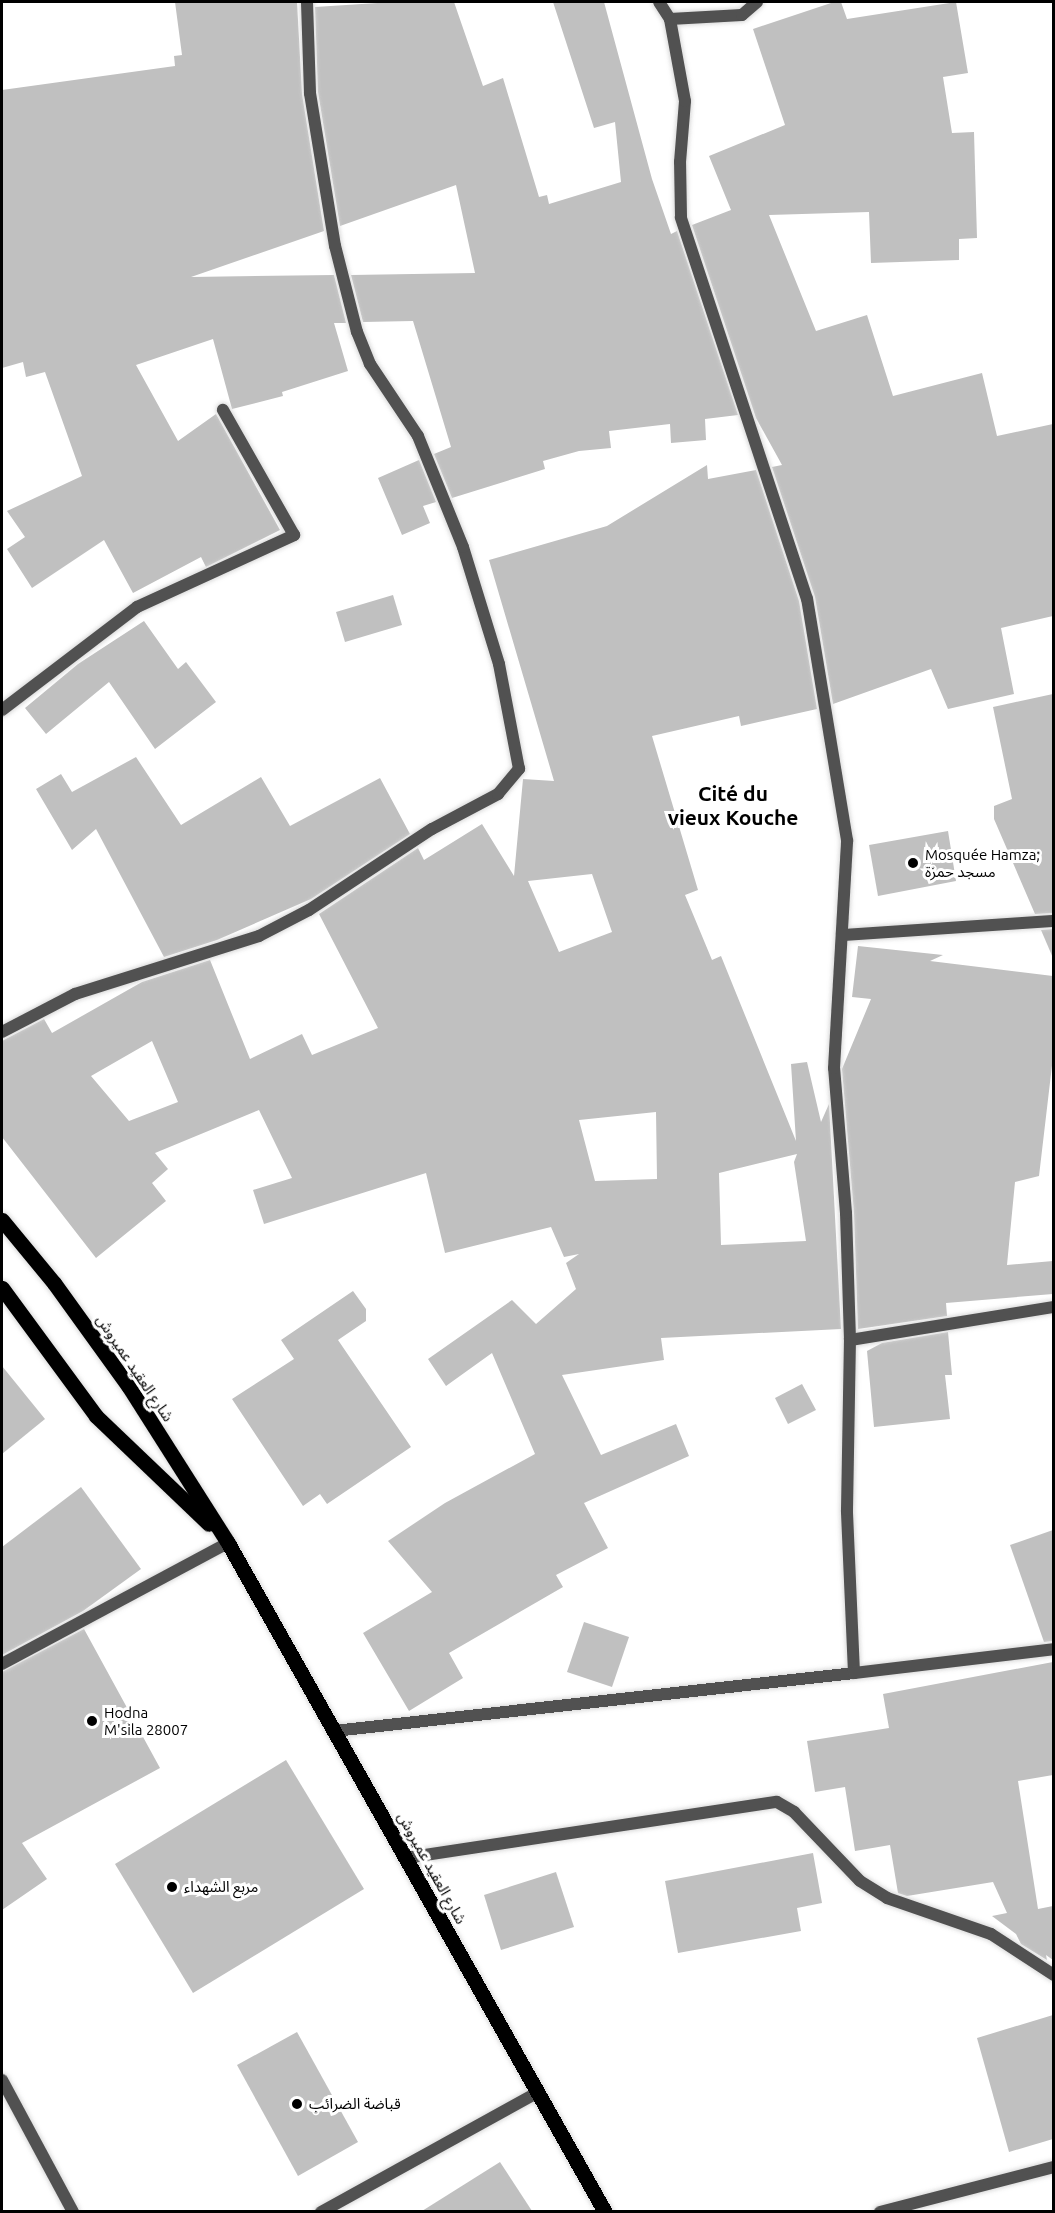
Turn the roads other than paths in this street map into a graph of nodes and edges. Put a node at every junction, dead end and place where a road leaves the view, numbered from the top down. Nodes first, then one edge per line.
1 (307, 2) edge
2 (659, 2) edge
3 (757, 2) edge
4 (670, 19) junction
5 (223, 410) dead end
6 (2, 710) edge
7 (1053, 921) edge
8 (842, 935) junction
9 (2, 1032) edge
10 (2, 1220) edge
11 (2, 1288) edge
12 (1053, 1306) edge
13 (850, 1340) junction
14 (228, 1543) junction
15 (1053, 1649) edge
16 (2, 1664) edge
17 (854, 1673) junction
18 (334, 1731) junction
19 (405, 1858) junction
20 (1053, 1975) edge
21 (2, 2080) edge
22 (538, 2092) junction
23 (1053, 2167) edge
24 (73, 2211) edge
25 (321, 2211) edge
26 (605, 2211) edge
27 (880, 2211) edge

1 - 9 street
2 - 4 street
3 - 4 street
4 - 8 street
5 - 6 street
7 - 8 street
8 - 13 street
10 - 14 main road, شارع العقيد عميروش
11 - 14 main road, شارع العقيد عميروش
12 - 13 street
13 - 17 street
14 - 16 street
14 - 18 main road, شارع العقيد عميروش
15 - 17 street
17 - 18 street
18 - 19 main road, شارع العقيد عميروش
19 - 20 street
19 - 22 main road, شارع العقيد عميروش
21 - 24 street
22 - 25 street
22 - 26 main road, شارع العقيد عميروش
23 - 27 street

